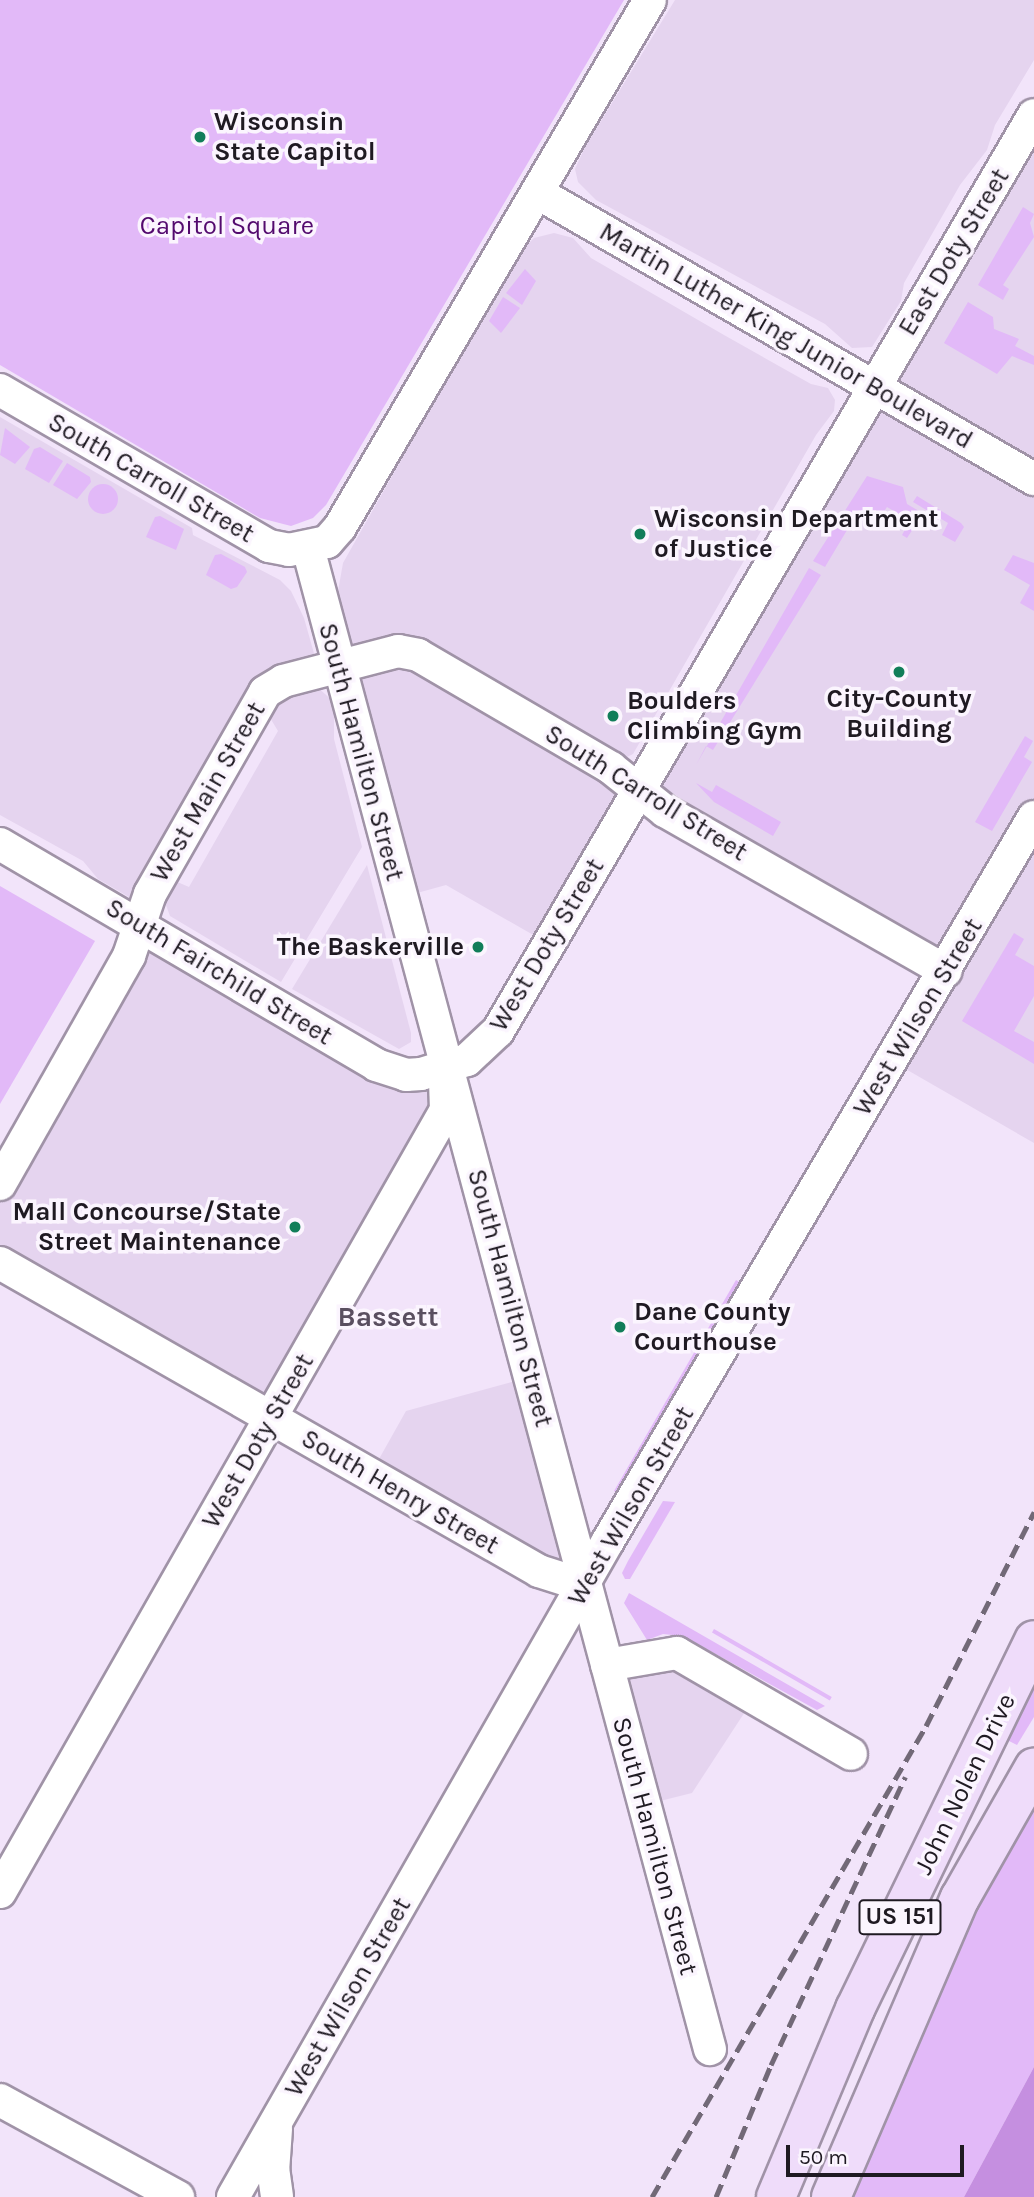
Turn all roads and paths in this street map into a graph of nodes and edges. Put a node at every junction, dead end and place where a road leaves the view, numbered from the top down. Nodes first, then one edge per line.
1 (650, 0) edge
2 (1034, 116) edge
3 (538, 192) junction
4 (873, 388) junction
5 (0, 390) edge
6 (1034, 479) edge
7 (308, 548) junction
8 (339, 667) junction
9 (639, 790) junction
10 (1034, 817) edge
11 (0, 844) edge
12 (140, 926) junction
13 (946, 971) junction
14 (444, 1069) junction
15 (0, 1184) edge
16 (0, 1263) edge
17 (271, 1419) junction
18 (586, 1586) junction
19 (1034, 1640) edge
20 (607, 1665) junction
21 (851, 1754) dead end
22 (1034, 1768) edge
23 (0, 1892) edge
24 (710, 2049) dead end
25 (0, 2101) edge
26 (276, 2123) junction
27 (178, 2197) edge
28 (233, 2197) edge
29 (277, 2197) edge
30 (776, 2197) edge
31 (831, 2197) edge

1 - 3 street
2 - 4 street, East Doty Street
3 - 4 street, Martin Luther King Junior Boulevard
3 - 7 street
4 - 6 street, Martin Luther King Junior Boulevard
4 - 9 street, West Doty Street
5 - 7 street, South Carroll Street
7 - 8 street, South Hamilton Street
8 - 9 street, South Carroll Street
8 - 12 street, West Main Street
8 - 14 street, South Hamilton Street
9 - 13 street, South Carroll Street
9 - 14 street, West Doty Street
10 - 13 street, West Wilson Street
11 - 12 street, South Fairchild Street
12 - 14 street, South Fairchild Street
12 - 15 street, West Main Street
13 - 18 street, West Wilson Street
14 - 17 street, West Doty Street
14 - 18 street, South Hamilton Street
16 - 17 street, South Henry Street
17 - 18 street, South Henry Street
17 - 23 street, West Doty Street
18 - 20 street, South Hamilton Street
18 - 26 street, West Wilson Street
19 - 30 main road, John Nolen Drive / US 151
20 - 21 street
20 - 24 street, South Hamilton Street
22 - 31 main road, John Nolen Drive / US 151
25 - 27 street
26 - 28 street, West Wilson Street
26 - 29 street

